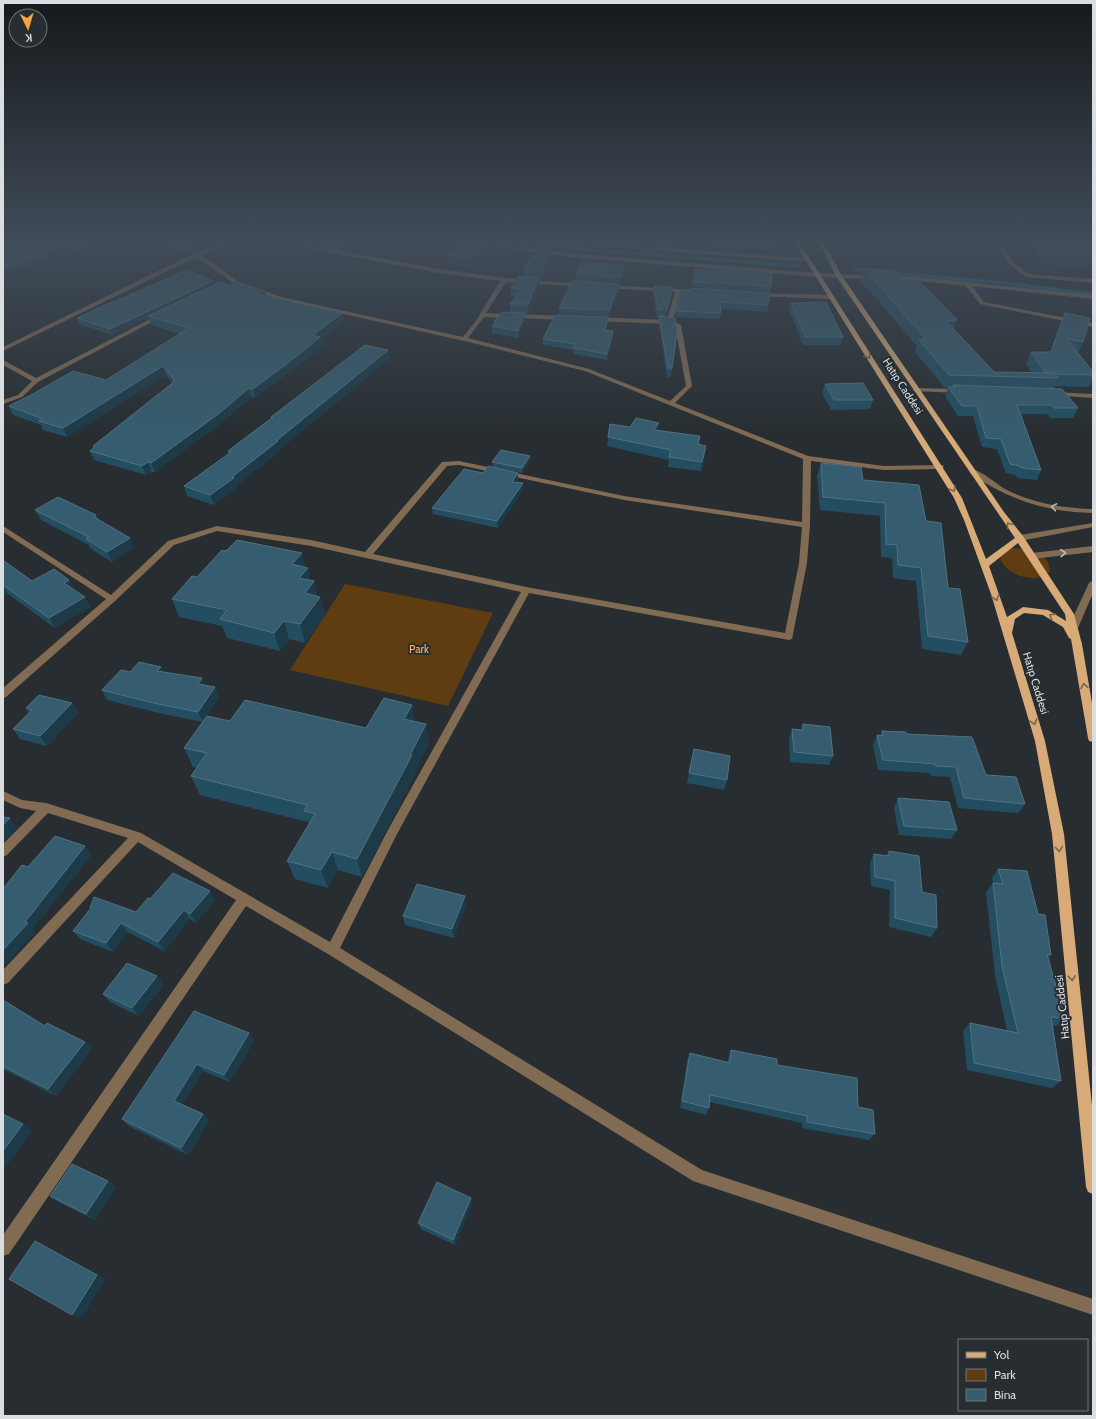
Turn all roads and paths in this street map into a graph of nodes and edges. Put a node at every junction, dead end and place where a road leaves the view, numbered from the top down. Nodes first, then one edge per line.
1 (91, 306) edge
2 (316, 306) edge
3 (488, 306) edge
4 (674, 306) edge
5 (836, 306) edge
6 (859, 306) edge
7 (998, 306) edge
8 (172, 311) edge
9 (482, 315) junction
10 (576, 319) edge
11 (592, 319) edge
12 (670, 322) junction
13 (1093, 325) edge
14 (464, 339) junction
15 (3, 349) edge
16 (3, 362) edge
17 (36, 381) junction
18 (916, 390) junction
19 (969, 391) edge
20 (1044, 394) edge
21 (1093, 396) edge
22 (3, 402) edge
23 (670, 404) junction
24 (807, 458) junction
25 (940, 467) junction
26 (972, 471) junction
27 (1093, 512) edge
28 (806, 525) junction
29 (1093, 525) edge
30 (3, 528) edge
31 (1020, 538) junction
32 (1093, 549) edge
33 (367, 555) junction
34 (1032, 556) junction
35 (984, 565) junction
36 (1093, 583) edge
37 (526, 590) junction
38 (112, 600) junction
39 (1073, 628) junction
40 (1007, 634) junction
41 (1077, 644) junction
42 (3, 694) edge
43 (1093, 738) edge
44 (3, 795) edge
45 (46, 808) junction
46 (137, 836) junction
47 (3, 852) edge
48 (245, 898) junction
49 (332, 950) junction
50 (3, 979) edge
51 (1093, 1187) edge
52 (3, 1248) edge
53 (1093, 1307) edge

1 - 15 street
2 - 14 street
3 - 9 street
4 - 12 street
5 -> 25 main road, Hatıp Caddesi
6 - 18 main road, Hatıp Caddesi
7 - 13 street
8 - 17 street
9 - 10 street
9 - 14 street
11 - 12 street
12 - 23 street
14 - 23 street
16 - 17 street
17 - 22 street
18 - 19 street
18 - 26 main road, Hatıp Caddesi
20 - 21 street
23 - 24 street
24 - 25 street
24 - 28 street
25 -> 35 main road, Hatıp Caddesi
27 -> 26 street
31 -> 26 main road, Hatıp Caddesi
28 - 33 street
28 - 37 street
29 - 31 street
30 - 38 street
31 - 34 main road, Hatıp Caddesi
31 - 35 main road
34 -> 32 street
33 - 37 street
33 - 38 street
34 - 39 main road, Hatıp Caddesi
35 -> 40 main road, Hatıp Caddesi
36 - 39 street
37 - 49 street
38 - 42 street
39 - 41 main road, Hatıp Caddesi
41 -> 40 main road
40 -> 51 main road, Hatıp Caddesi
43 -> 41 main road, Hatıp Caddesi
44 - 45 street
45 - 46 street
45 - 47 street
46 - 48 street
46 - 50 street
48 - 49 street
48 - 52 street
49 - 53 street

